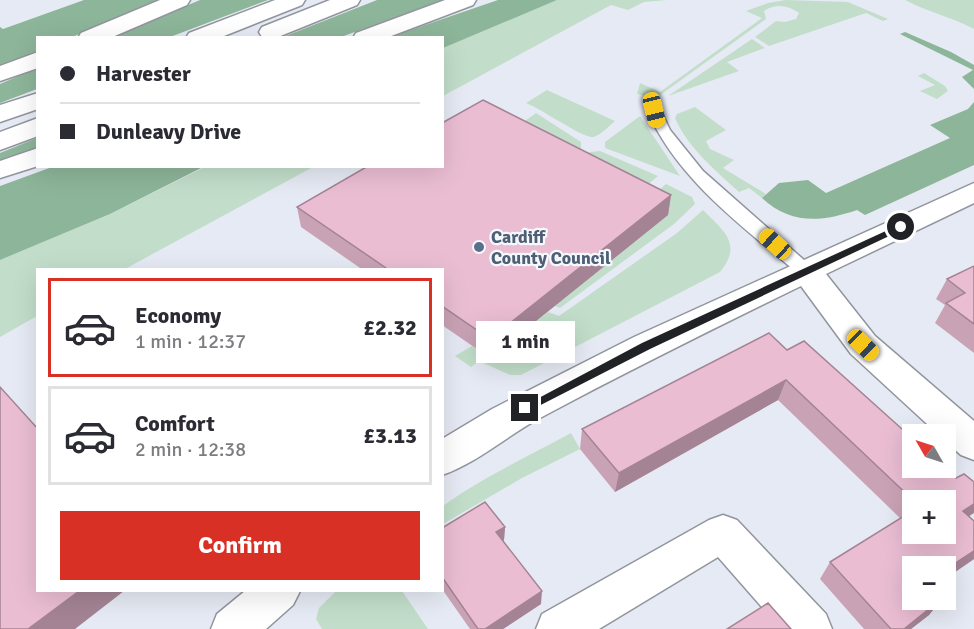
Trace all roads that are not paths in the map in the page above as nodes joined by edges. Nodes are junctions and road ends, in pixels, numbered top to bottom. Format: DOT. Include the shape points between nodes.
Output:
graph roads {
  1 [pos="179,0"];
  2 [pos="294,0"];
  3 [pos="349,0"];
  4 [pos="465,0"];
  5 [pos="94,36"];
  6 [pos="202,36"];
  7 [pos="261,36"];
  8 [pos="369,36"];
  9 [pos="36,60"];
  10 [pos="0,74"];
  11 [pos="36,101"];
  12 [pos="654,110"];
  13 [pos="0,114"];
  14 [pos="36,127"];
  15 [pos="0,142"];
  16 [pos="36,157"];
  17 [pos="0,170"];
  18 [pos="974,192"];
  19 [pos="807,273"];
  20 [pos="974,444"];
  21 [pos="444,458"];
  22 [pos="277,592"];
  23 [pos="245,626"];
  24 [pos="558,629"];
  25 [pos="810,629"];
  1 -- 5 [label="street"];
  2 -- 6 [label="street"];
  3 -- 7 [label="street"];
  4 -- 8 [label="street"];
  9 -- 10 [label="street"];
  11 -- 13 [label="street"];
  12 -- 19 [label="lane" via="658,124 699,177"];
  14 -- 15 [label="street"];
  16 -- 17 [label="street"];
  18 -- 19 [label="street"];
  19 -- 20 [label="street" via="863,345"];
  19 -- 21 [label="street" via="646,346 505,419"];
  22 -- 23 [label="street"];
  24 -- 25 [label="street" via="723,532"];
}
